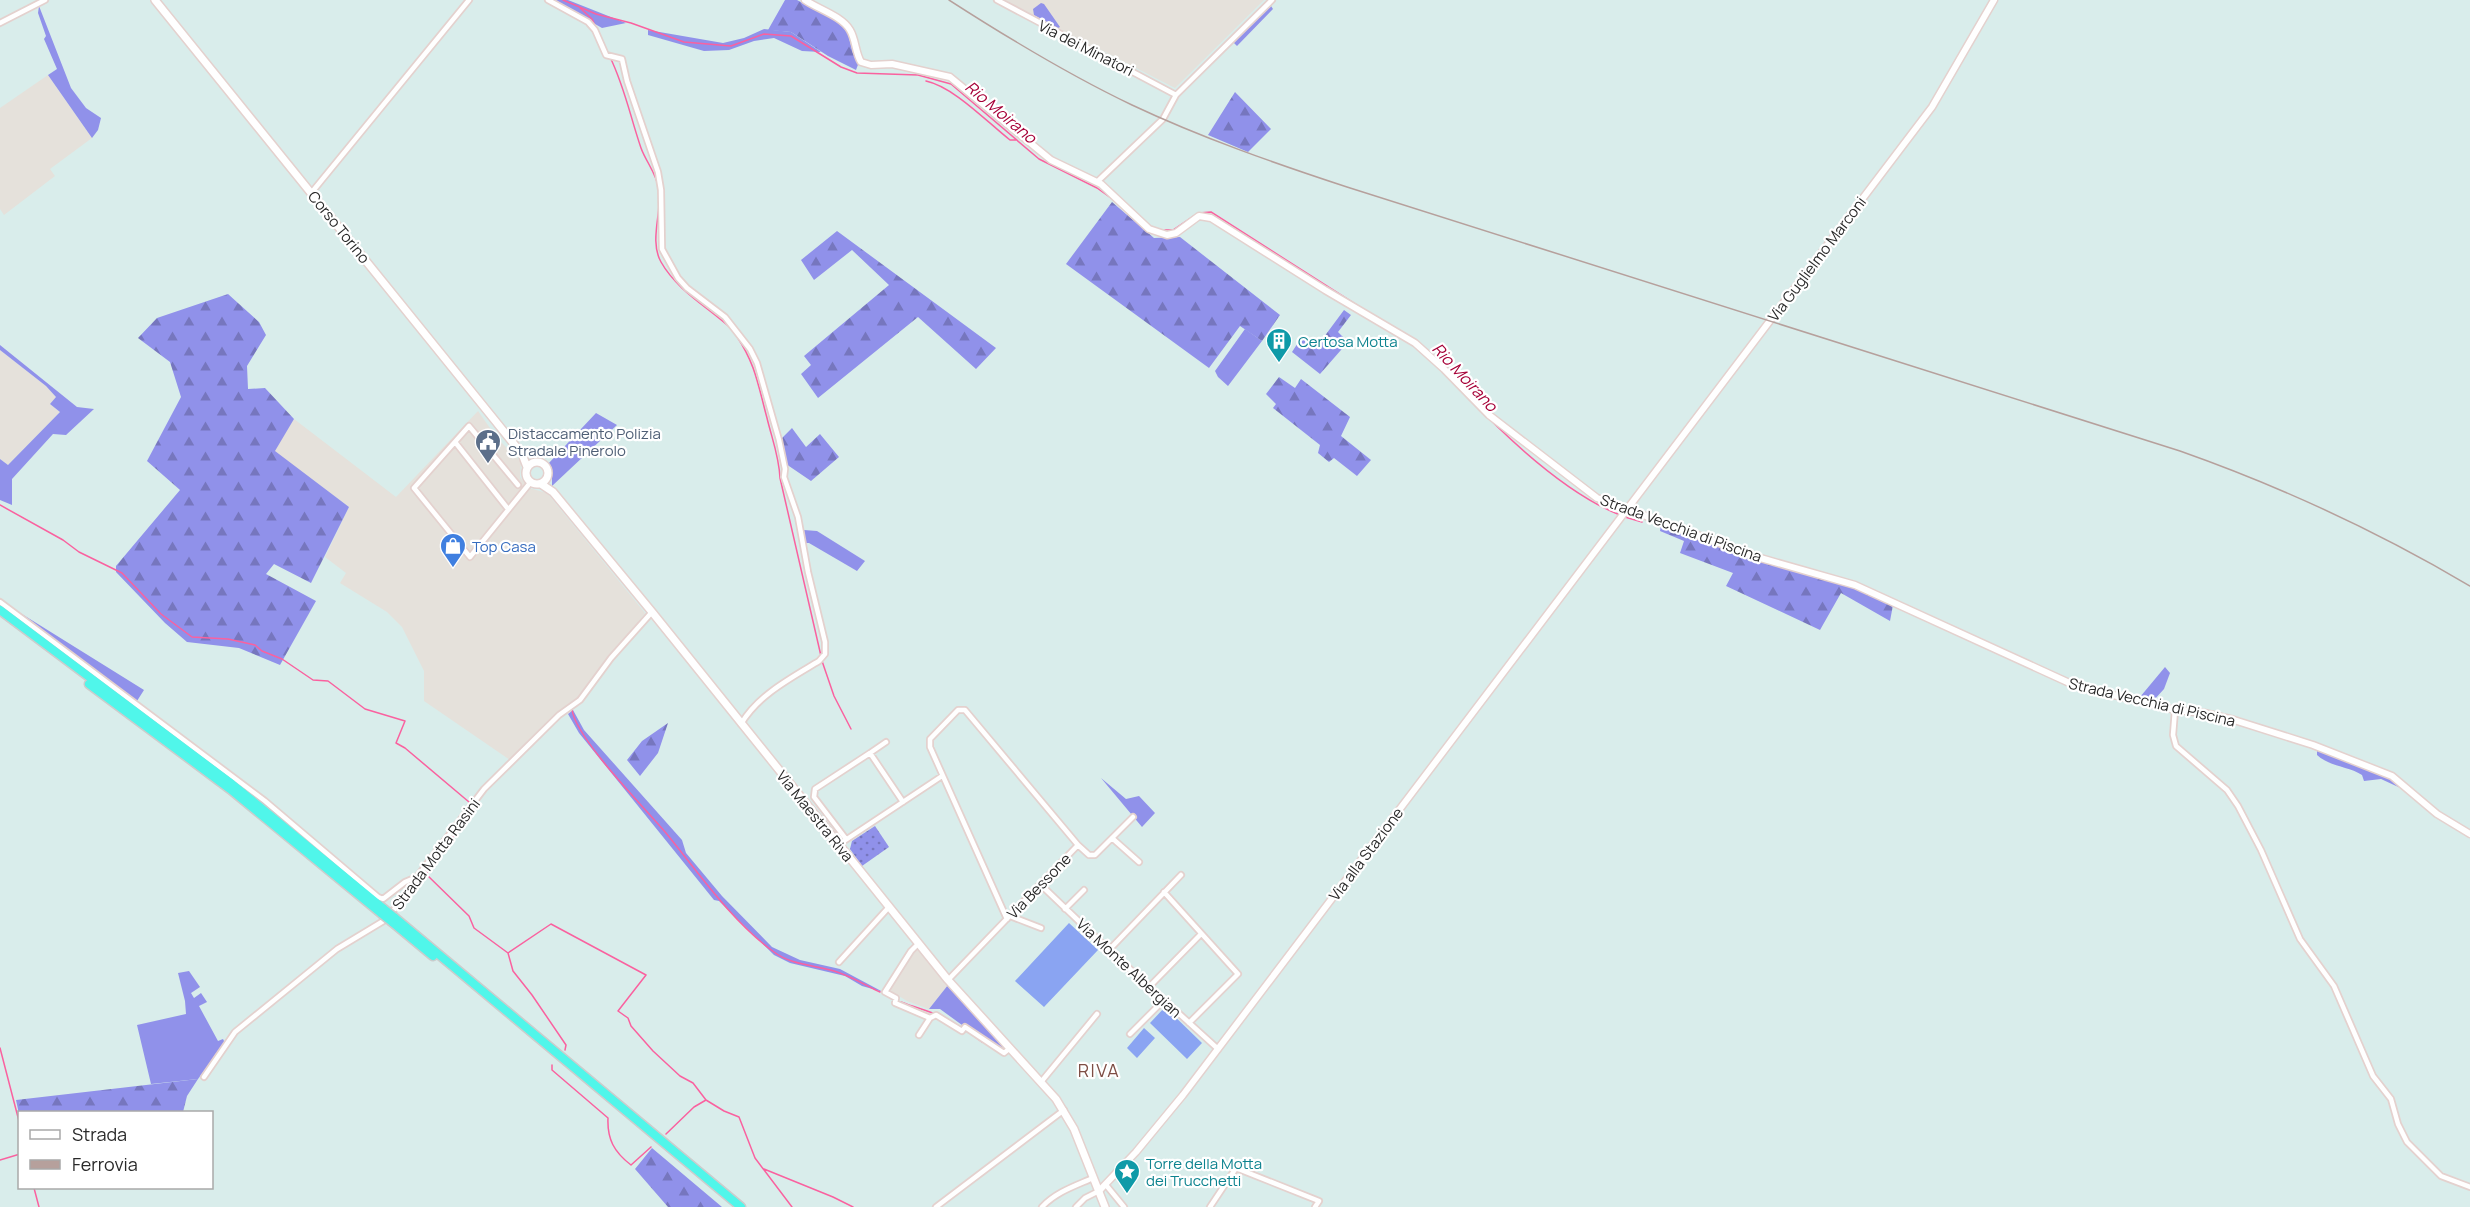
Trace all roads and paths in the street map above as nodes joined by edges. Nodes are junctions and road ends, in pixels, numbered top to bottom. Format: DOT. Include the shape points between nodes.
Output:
graph roads {
  1 [pos="45,0"];
  2 [pos="155,0"];
  3 [pos="469,0"];
  4 [pos="548,0"];
  5 [pos="805,0"];
  6 [pos="997,0"];
  7 [pos="1272,0"];
  8 [pos="1994,0"];
  9 [pos="0,23"];
  10 [pos="1176,95"];
  11 [pos="1098,182"];
  12 [pos="312,192"];
  13 [pos="455,442"];
  14 [pos="522,454"];
  15 [pos="534,462"];
  16 [pos="527,466"];
  17 [pos="544,481"];
  18 [pos="530,483"];
  19 [pos="518,485"];
  20 [pos="508,509"];
  21 [pos="1627,510"];
  22 [pos="0,602"];
  23 [pos="0,610"];
  24 [pos="652,612"];
  25 [pos="0,616"];
  26 [pos="2175,710"];
  27 [pos="741,724"];
  28 [pos="886,742"];
  29 [pos="870,753"];
  30 [pos="942,777"];
  31 [pos="903,802"];
  32 [pos="1133,817"];
  33 [pos="2470,834"];
  34 [pos="1112,838"];
  35 [pos="846,839"];
  36 [pos="838,845"];
  37 [pos="1078,845"];
  38 [pos="1140,862"];
  39 [pos="1181,875"];
  40 [pos="417,877"];
  41 [pos="1041,885"];
  42 [pos="1084,890"];
  43 [pos="1164,892"];
  44 [pos="889,908"];
  45 [pos="1065,909"];
  46 [pos="383,911"];
  47 [pos="1008,918"];
  48 [pos="393,919"];
  49 [pos="1041,928"];
  50 [pos="1201,934"];
  51 [pos="918,944"];
  52 [pos="1109,950"];
  53 [pos="839,962"];
  54 [pos="948,980"];
  55 [pos="1149,987"];
  56 [pos="1163,1001"];
  57 [pos="1097,1014"];
  58 [pos="930,1018"];
  59 [pos="1189,1023"];
  60 [pos="1130,1034"];
  61 [pos="919,1035"];
  62 [pos="1009,1049"];
  63 [pos="1218,1049"];
  64 [pos="204,1077"];
  65 [pos="1041,1082"];
  66 [pos="1064,1110"];
  67 [pos="1093,1178"];
  68 [pos="1106,1185"];
  69 [pos="2470,1187"];
  70 [pos="1099,1191"];
  71 [pos="734,1207"];
  72 [pos="741,1207"];
  73 [pos="936,1207"];
  74 [pos="1042,1207"];
  75 [pos="1076,1207"];
  76 [pos="1105,1207"];
  77 [pos="1124,1207"];
  78 [pos="1210,1207"];
  79 [pos="1315,1207"];
  1 -- 9 [label="street"];
  2 -- 12 [label="main road, Corso Torino"];
  3 -- 12 [label="street"];
  4 -- 27 [label="street" via="588,22 609,56 622,59 662,190 662,249 678,279 725,316 750,349 778,440 784,477 798,517 825,654 771,692"];
  5 -- 11 [label="street, Strada Vecchia di Piscina" via="850,29 861,62 892,64 950,77 1051,160"];
  6 -- 10 [label="street, Via dei Minatori"];
  7 -- 10 [label="street"];
  8 -- 21 [label="street, Via Guglielmo Marconi" via="1932,107"];
  10 -- 11 [label="street" via="1162,119"];
  11 -- 21 [label="street, Strada Vecchia di Piscina" via="1149,229 1167,235 1184,229 1199,216 1211,218 1415,343 1490,415 1570,479 1597,498"];
  12 -- 14 [label="main road, Corso Torino"];
  13 -- 19 [label="street" via="471,426"];
  13 -- 20 [label="street"];
  13 -- 20 [label="street" via="414,488 470,557"];
  14 -- 15 [label="main road"];
  14 -- 16 [label="main road"];
  15 -- 16 [label="main road"];
  15 -- 17 [label="main road" via="547,467"];
  16 -- 18 [label="main road"];
  17 -- 18 [label="main road"];
  17 -- 24 [label="main road, Via Maestra Riva"];
  18 -- 20 [label="street"];
  21 -- 26 [label="street, Strada Vecchia di Piscina" via="1757,557 1855,585 2076,686"];
  21 -- 63 [label="street, Via alla Stazione"];
  22 -- 40 [label="street" via="265,801 378,897 384,899"];
  23 -- 46 [label="highway" via="232,784"];
  24 -- 27 [label="main road, Via Maestra Riva"];
  24 -- 40 [label="street, Strada Motta Rasini" via="580,700 559,715 484,789"];
  25 -- 46 [label="highway" via="230,789"];
  26 -- 33 [label="street, Strada Vecchia di Piscina" via="2234,720 2392,776 2437,814"];
  26 -- 69 [label="street" via="2176,747 2227,790 2238,806 2300,939 2334,986 2373,1076 2391,1099 2407,1142 2441,1176"];
  27 -- 36 [label="main road, Via Maestra Riva"];
  28 -- 29 [label="street"];
  29 -- 31 [label="street"];
  29 -- 35 [label="street" via="815,789 814,797"];
  30 -- 31 [label="street"];
  30 -- 37 [label="street" via="930,739 958,710 965,710"];
  30 -- 47 [label="street"];
  31 -- 35 [label="street"];
  32 -- 34 [label="street, Via Bessone"];
  34 -- 37 [label="street, Via Bessone" via="1092,856"];
  34 -- 38 [label="street"];
  35 -- 36 [label="street"];
  36 -- 44 [label="main road, Via Maestra Riva"];
  37 -- 41 [label="street, Via Bessone"];
  39 -- 43 [label="street"];
  40 -- 64 [label="street, Strada Motta Rasini" via="385,920 337,949 235,1032"];
  41 -- 45 [label="street, Via Monte Albergian"];
  41 -- 47 [label="street, Via Bessone"];
  42 -- 45 [label="street"];
  43 -- 50 [label="street"];
  43 -- 52 [label="street"];
  44 -- 51 [label="main road, Via Maestra Riva"];
  44 -- 53 [label="street"];
  45 -- 52 [label="street, Via Monte Albergian"];
  46 -- 48 [label="highway, bridge"];
  47 -- 49 [label="street"];
  47 -- 54 [label="street, Via Bessone"];
  48 -- 71 [label="highway"];
  48 -- 72 [label="highway"];
  50 -- 55 [label="street"];
  50 -- 59 [label="street" via="1238,974"];
  51 -- 54 [label="main road, Via Maestra Riva"];
  51 -- 58 [label="street, Via Maestra Riva" via="885,992 897,998 895,1004"];
  52 -- 55 [label="street, Via Monte Albergian"];
  54 -- 62 [label="main road, Via Maestra Riva"];
  55 -- 56 [label="street, Via Monte Albergian"];
  56 -- 59 [label="street, Via Monte Albergian"];
  56 -- 60 [label="street"];
  57 -- 65 [label="street"];
  58 -- 61 [label="street"];
  58 -- 62 [label="street, Via Maestra Riva" via="936,1015 962,1031 964,1027 1004,1053"];
  59 -- 63 [label="street, Via Monte Albergian"];
  62 -- 65 [label="main road, Via Maestra Riva"];
  63 -- 68 [label="street, Via alla Stazione"];
  65 -- 66 [label="main road, Via Maestra Riva"];
  66 -- 67 [label="main road, Via Maestra Riva"];
  66 -- 73 [label="street"];
  67 -- 70 [label="main road, Via Maestra Riva"];
  67 -- 74 [label="street"];
  68 -- 70 [label="street, Via alla Stazione"];
  68 -- 77 [label="street"];
  70 -- 75 [label="street"];
  70 -- 76 [label="main road, Via Maestra Riva"];
  78 -- 79 [label="street" via="1236,1168 1319,1201"];
}
